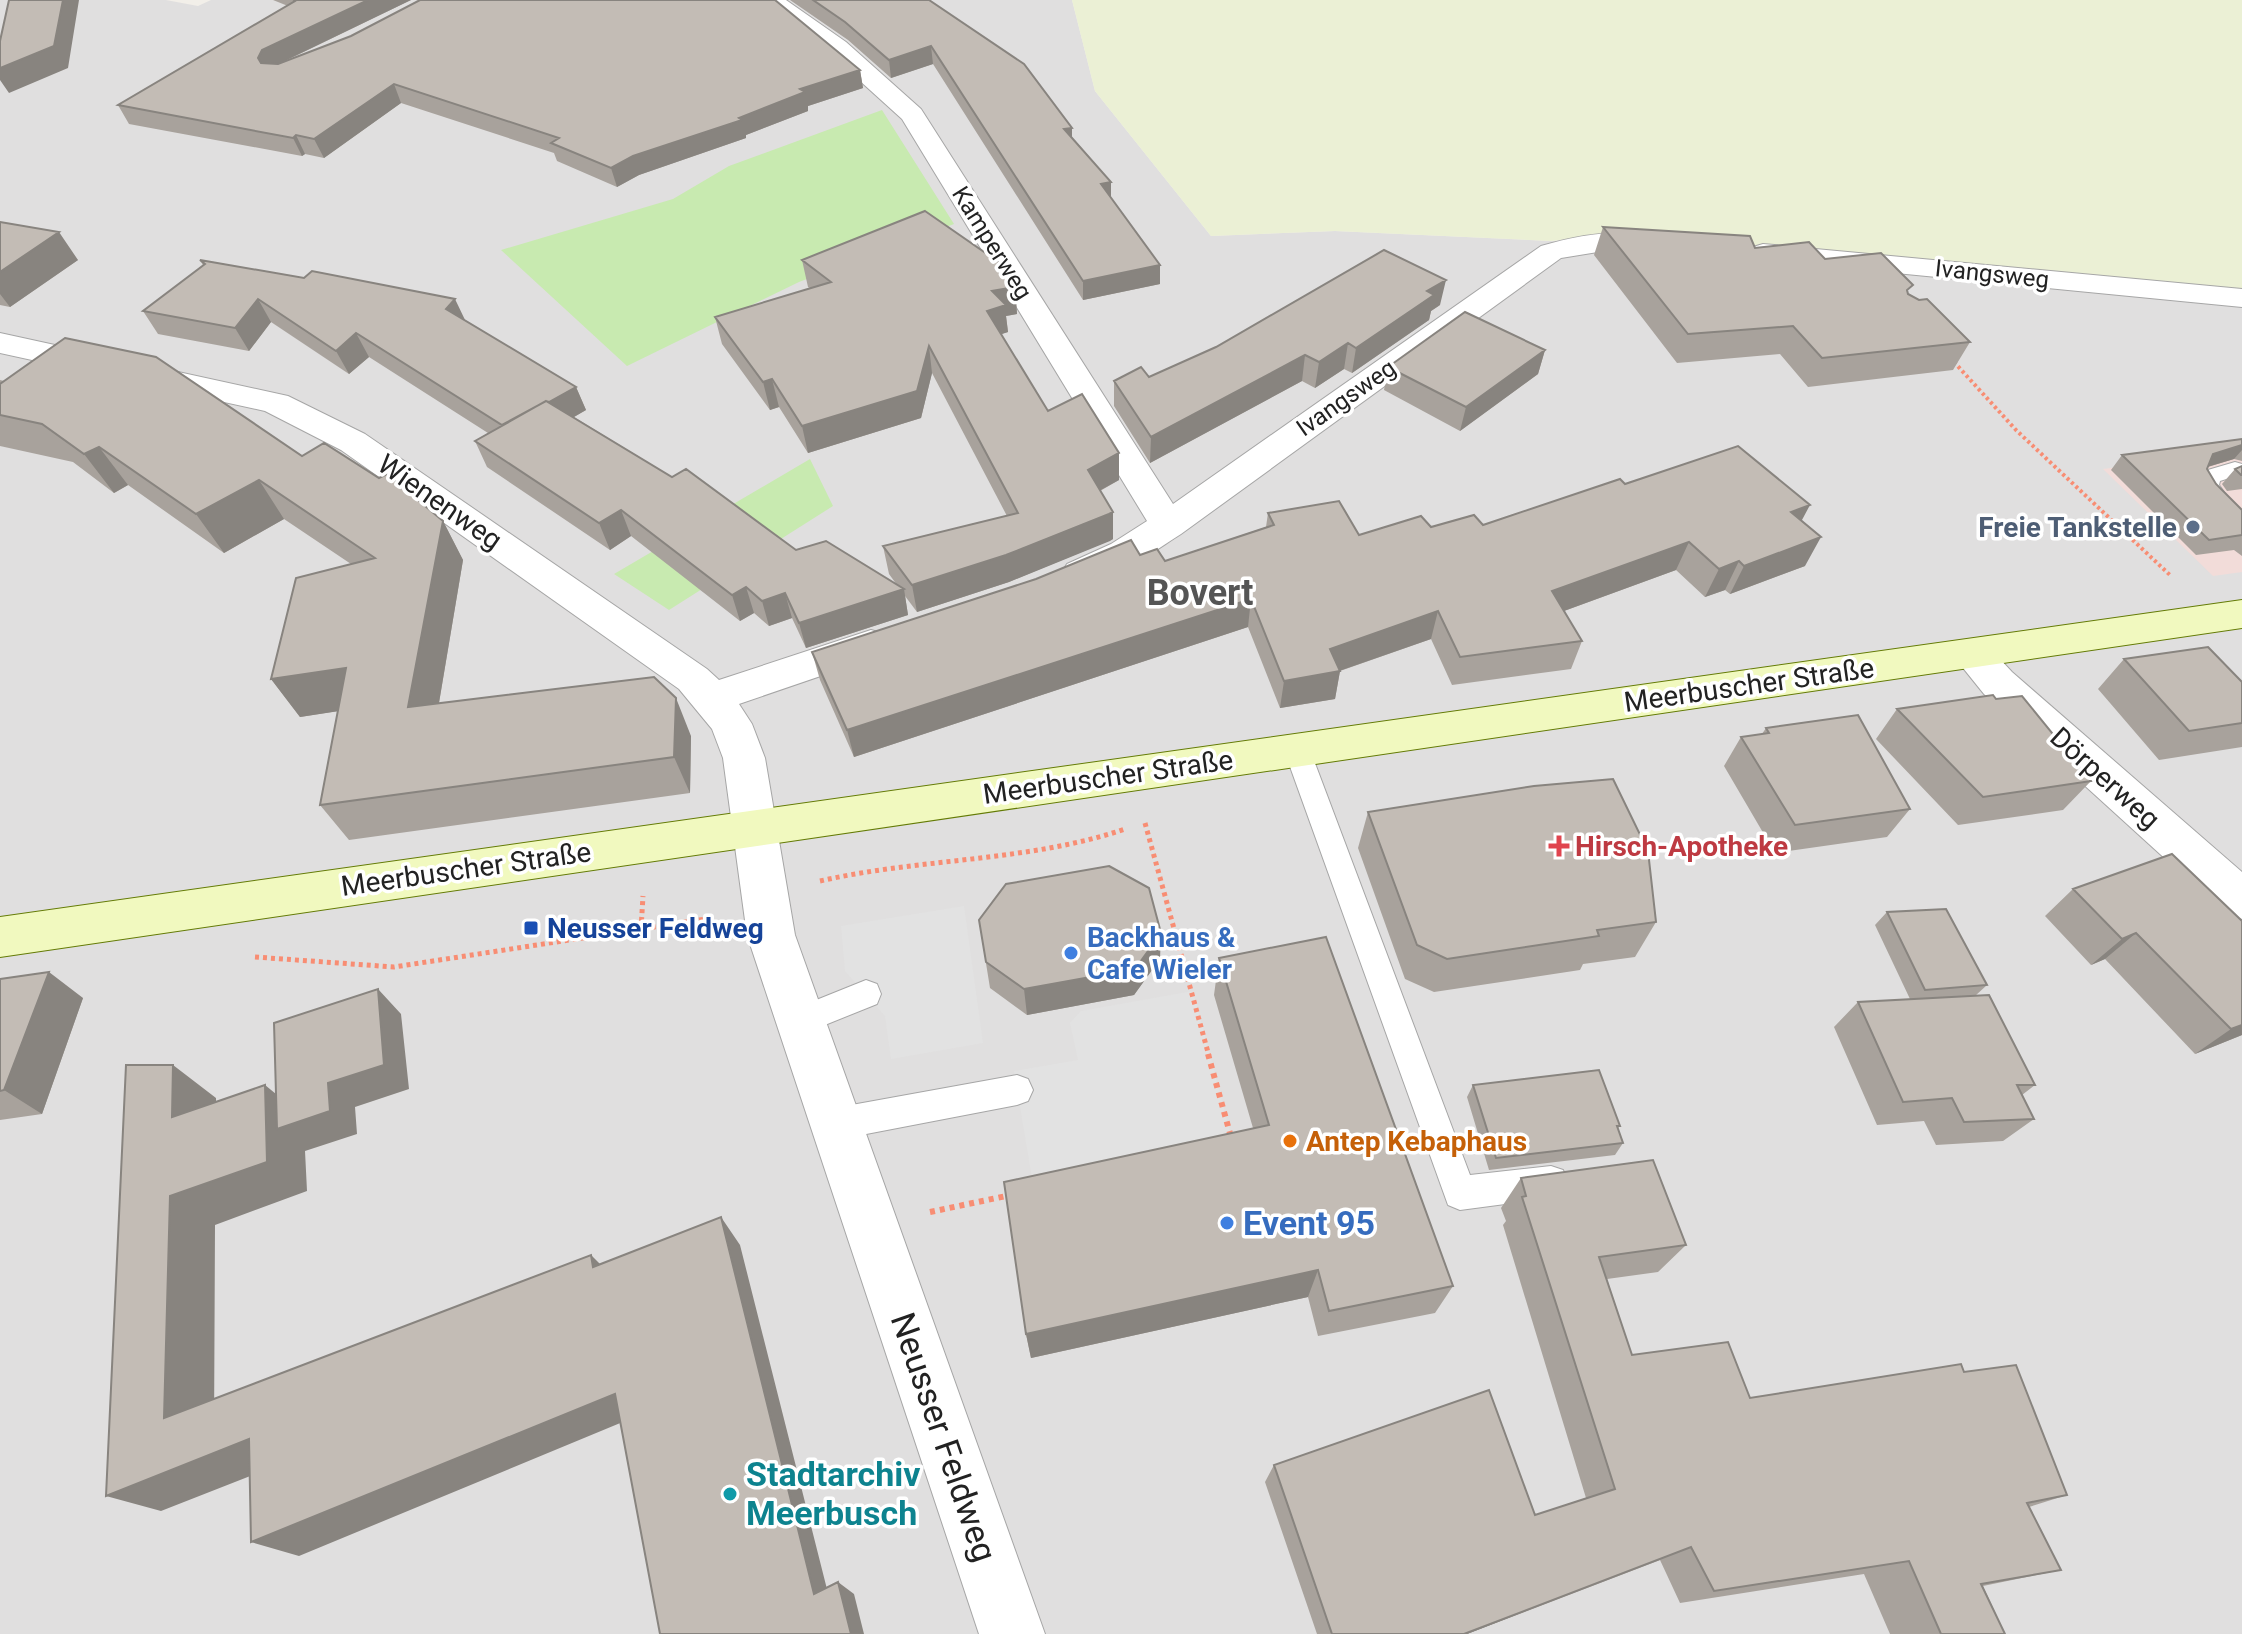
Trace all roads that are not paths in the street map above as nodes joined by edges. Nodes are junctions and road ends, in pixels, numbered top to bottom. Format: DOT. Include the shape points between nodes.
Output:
graph roads {
  1 [pos="771,0"];
  2 [pos="1691,246"];
  3 [pos="1737,250"];
  4 [pos="2242,298"];
  5 [pos="0,343"];
  6 [pos="2235,469"];
  7 [pos="2231,501"];
  8 [pos="2242,522"];
  9 [pos="1168,525"];
  10 [pos="1051,583"];
  11 [pos="2229,616"];
  12 [pos="909,632"];
  13 [pos="1971,653"];
  14 [pos="712,698"];
  15 [pos="1297,750"];
  16 [pos="753,828"];
  17 [pos="2242,900"];
  18 [pos="0,937"];
  19 [pos="866,994"];
  20 [pos="800,1021"];
  21 [pos="1017,1090"];
  22 [pos="835,1124"];
  23 [pos="1577,1178"];
  24 [pos="1012,1634"];
  1 -- 9 [label="street, Kamperweg" via="837,47 912,114"];
  2 -- 9 [label="street, Ivangsweg" via="1614,240 1551,252"];
  3 -- 4 [label="street, Ivangsweg"];
  5 -- 14 [label="street, Wienenweg" via="236,392 311,419 353,442 693,679"];
  6 -- 7 [label="lane" via="2209,477 2208,485"];
  7 -- 8 [label="lane"];
  9 -- 10 [label="street, Ivangsweg" via="1124,553"];
  11 -- 13 [label="main road, Meerbuscher Straße"];
  12 -- 14 [label="street"];
  13 -- 15 [label="main road, Meerbuscher Straße"];
  13 -- 17 [label="street, Dörperweg"];
  14 -- 16 [label="street, Wienenweg" via="731,724 744,758"];
  15 -- 16 [label="main road, Meerbuscher Straße"];
  15 -- 23 [label="lane" via="1460,1193"];
  16 -- 18 [label="main road, Meerbuscher Straße"];
  16 -- 20 [label="street, Neusser Feldweg" via="771,935"];
  19 -- 20 [label="lane"];
  20 -- 22 [label="street, Neusser Feldweg"];
  21 -- 22 [label="lane"];
  22 -- 24 [label="street, Neusser Feldweg"];
}
